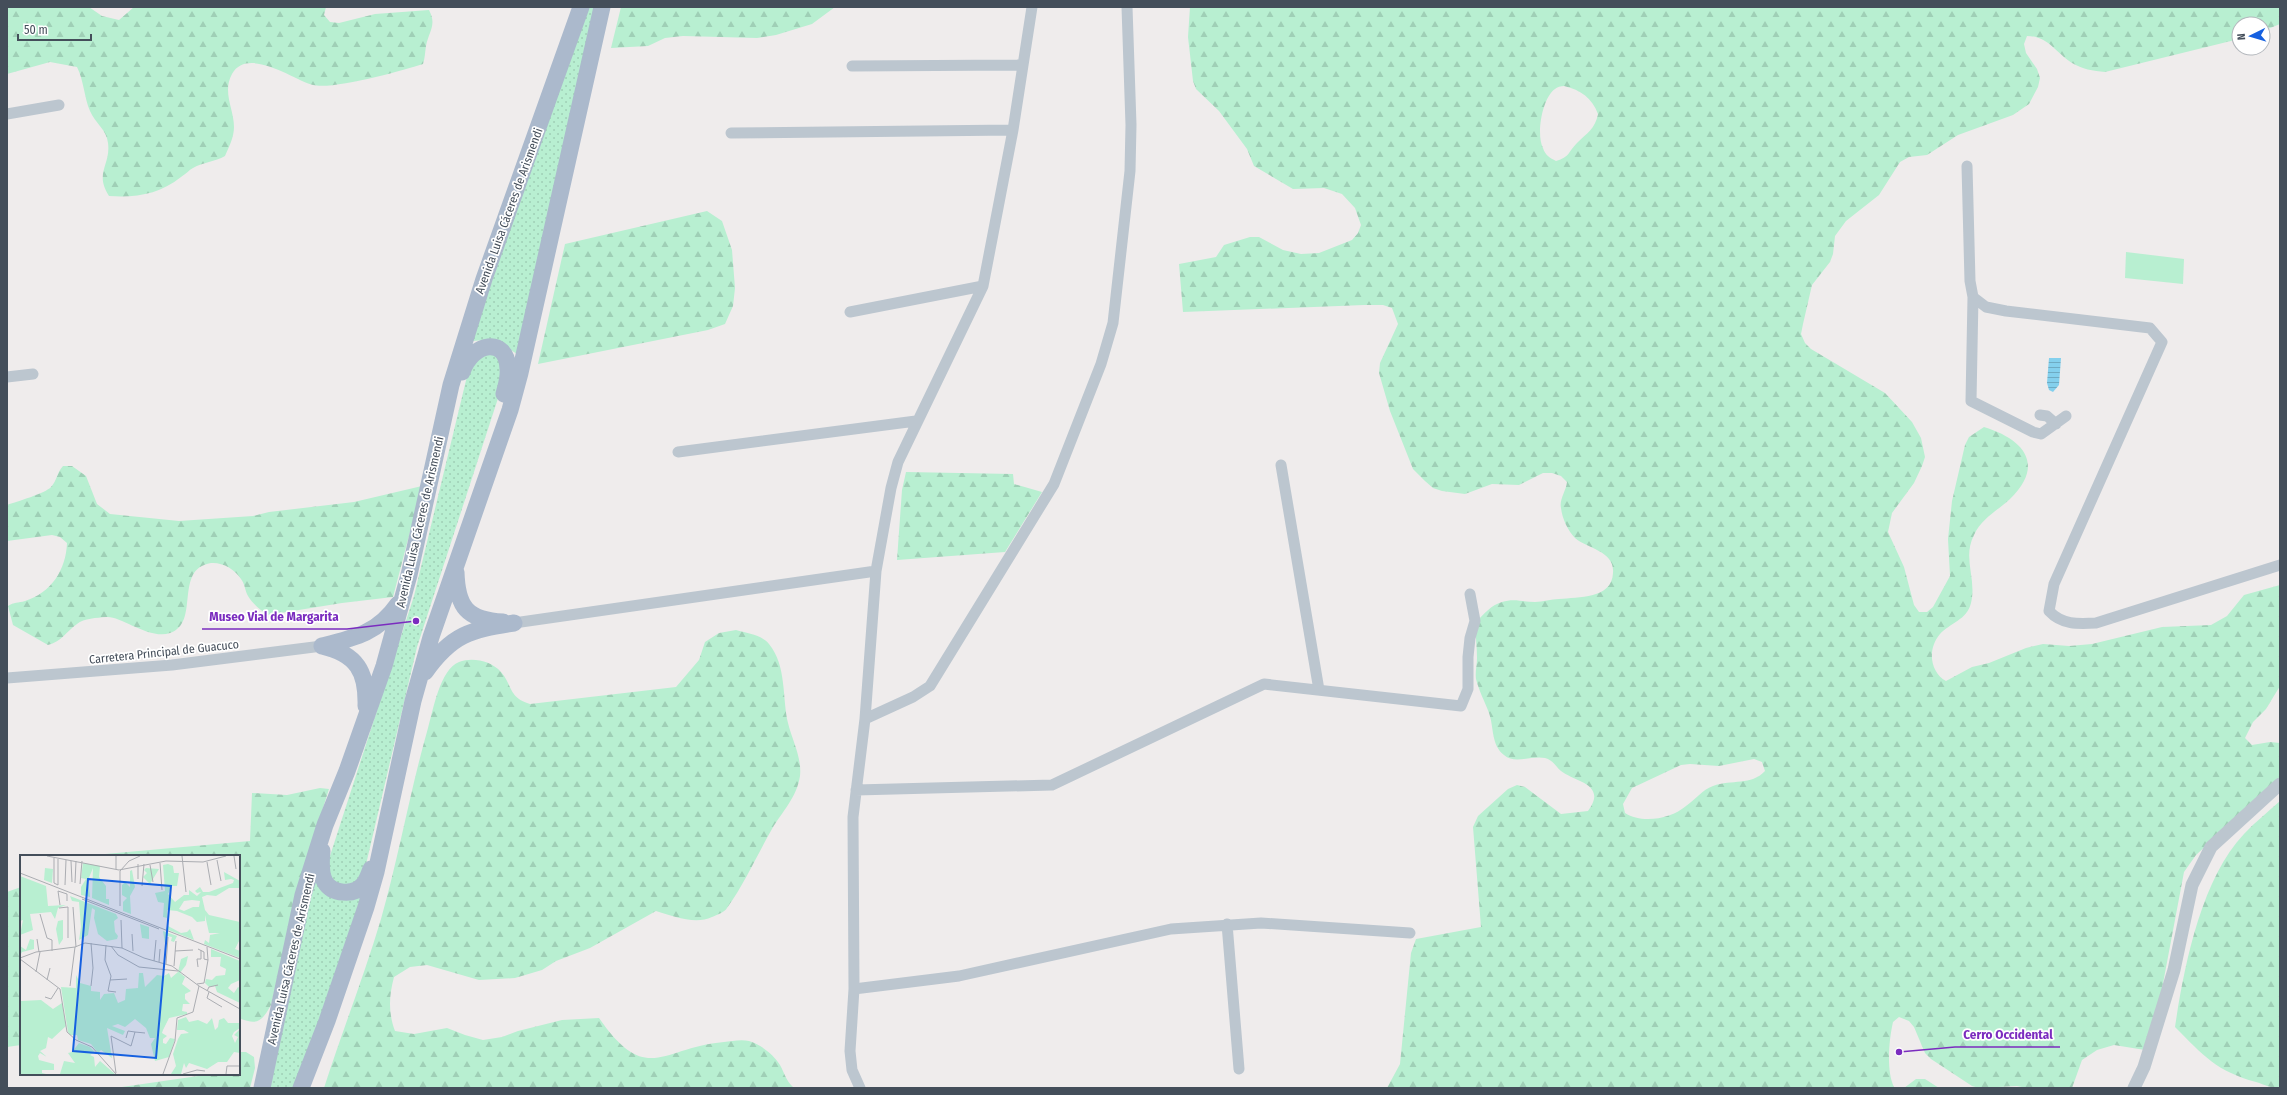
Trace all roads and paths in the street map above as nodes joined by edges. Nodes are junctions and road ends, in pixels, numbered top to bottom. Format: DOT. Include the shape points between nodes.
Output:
graph roads {
  1 [pos="581,7"];
  2 [pos="602,7"];
  3 [pos="1032,7"];
  4 [pos="1127,7"];
  5 [pos="1023,65"];
  6 [pos="852,66"];
  7 [pos="59,105"];
  8 [pos="7,114"];
  9 [pos="1013,130"];
  10 [pos="731,133"];
  11 [pos="1967,166"];
  12 [pos="983,286"];
  13 [pos="1973,297"];
  14 [pos="850,312"];
  15 [pos="33,374"];
  16 [pos="7,377"];
  17 [pos="2040,415"];
  18 [pos="2066,416"];
  19 [pos="916,421"];
  20 [pos="2056,424"];
  21 [pos="678,452"];
  22 [pos="1281,465"];
  23 [pos="432,470"];
  24 [pos="468,530"];
  25 [pos="456,564"];
  26 [pos="2280,565"];
  27 [pos="876,571"];
  28 [pos="1470,594"];
  29 [pos="403,597"];
  30 [pos="514,623"];
  31 [pos="322,646"];
  32 [pos="7,678"];
  33 [pos="418,682"];
  34 [pos="1319,690"];
  35 [pos="865,719"];
  36 [pos="366,721"];
  37 [pos="2280,784"];
  38 [pos="856,790"];
  39 [pos="325,825"];
  40 [pos="383,837"];
  41 [pos="1227,924"];
  42 [pos="1410,934"];
  43 [pos="854,989"];
  44 [pos="1239,1069"];
  45 [pos="262,1088"];
  46 [pos="301,1088"];
  47 [pos="860,1088"];
  48 [pos="2134,1088"];
  1 -- 23 [label="main road, Avenida Luisa Cáceres de Arismendi" via="466,337 451,385"];
  2 -- 24 [label="main road" via="520,373"];
  3 -- 5 [label="street"];
  4 -- 35 [label="street" via="1130,170 1113,323 1101,364 1054,484 930,686 913,697"];
  5 -- 6 [label="street"];
  5 -- 9 [label="street"];
  7 -- 8 [label="street"];
  9 -- 10 [label="street"];
  9 -- 12 [label="street"];
  11 -- 13 [label="street" via="1970,281"];
  12 -- 14 [label="street"];
  12 -- 19 [label="street"];
  13 -- 20 [label="street" via="1971,400 2033,432 2041,434"];
  13 -- 26 [label="street" via="1986,306 2006,311 2150,328 2162,342 2054,584 2049,610 2056,618 2073,624 2096,623"];
  15 -- 16 [label="street"];
  17 -- 20 [label="street" via="2047,416"];
  18 -- 20 [label="street"];
  19 -- 21 [label="street"];
  19 -- 27 [label="street" via="898,462 891,488"];
  22 -- 34 [label="street"];
  23 -- 24 [label="main road" via="468,358 480,348 495,348 506,360 508,379"];
  23 -- 29 [label="main road, Avenida Luisa Cáceres de Arismendi"];
  24 -- 25 [label="main road"];
  25 -- 30 [label="main road" via="458,593 463,606 471,613 494,622"];
  25 -- 33 [label="main road"];
  27 -- 30 [label="street"];
  27 -- 35 [label="street"];
  28 -- 34 [label="street" via="1476,621 1468,657 1468,689 1461,706"];
  29 -- 31 [label="main road" via="391,615 370,631"];
  29 -- 36 [label="main road, Avenida Luisa Cáceres de Arismendi"];
  30 -- 33 [label="main road" via="477,630 454,640 442,649"];
  31 -- 32 [label="street, Carretera Principal de Guacuco" via="172,666"];
  31 -- 36 [label="main road" via="338,650 357,665 366,685"];
  33 -- 40 [label="main road"];
  34 -- 38 [label="street" via="1264,684 1052,785"];
  35 -- 38 [label="street"];
  36 -- 39 [label="main road, Avenida Luisa Cáceres de Arismendi"];
  37 -- 48 [label="street" via="2211,847 2192,885 2174,970 2144,1067"];
  38 -- 43 [label="street"];
  39 -- 40 [label="main road" via="322,872 325,882 340,892 356,891 363,886"];
  39 -- 45 [label="main road, Avenida Luisa Cáceres de Arismendi" via="303,895"];
  40 -- 46 [label="main road" via="376,872 353,950"];
  41 -- 42 [label="street" via="1261,923"];
  41 -- 43 [label="street" via="1172,929 959,976"];
  41 -- 44 [label="street"];
  43 -- 47 [label="street" via="850,1051 852,1070"];
}
